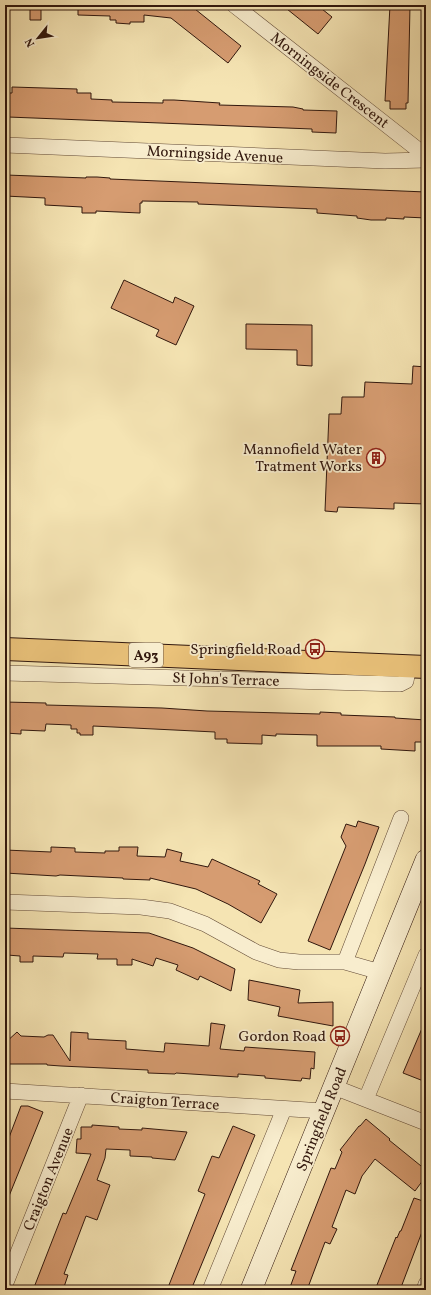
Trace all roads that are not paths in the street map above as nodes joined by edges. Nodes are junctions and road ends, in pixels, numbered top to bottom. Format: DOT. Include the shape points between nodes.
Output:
graph roads {
  1 [pos="234,5"];
  2 [pos="5,145"];
  3 [pos="426,156"];
  4 [pos="426,160"];
  5 [pos="5,649"];
  6 [pos="417,666"];
  7 [pos="5,673"];
  8 [pos="400,818"];
  9 [pos="426,860"];
  10 [pos="5,902"];
  11 [pos="426,955"];
  12 [pos="345,962"];
  13 [pos="380,972"];
  14 [pos="334,1087"];
  15 [pos="5,1091"];
  16 [pos="81,1095"];
  17 [pos="366,1099"];
  18 [pos="284,1109"];
  19 [pos="324,1111"];
  20 [pos="426,1123"];
  21 [pos="426,1284"];
  22 [pos="5,1285"];
  23 [pos="210,1290"];
  24 [pos="251,1290"];
  25 [pos="424,1290"];
  1 -- 3 [label="street, Morningside Crescent"];
  2 -- 4 [label="street, Morningside Avenue" via="385,161"];
  5 -- 6 [label="main road, St John's Terrace / A93"];
  6 -- 7 [label="street, St John's Terrace" via="406,681 400,684"];
  8 -- 12 [label="street"];
  9 -- 13 [label="street, Springfield Road"];
  10 -- 12 [label="street" via="141,907 170,911 205,924 256,952 279,960"];
  11 -- 17 [label="street"];
  12 -- 13 [label="street"];
  13 -- 14 [label="street, Springfield Road"];
  14 -- 17 [label="street"];
  14 -- 19 [label="street, Springfield Road"];
  15 -- 16 [label="street, Craigton Terrace"];
  16 -- 18 [label="street, Craigton Terrace"];
  16 -- 22 [label="street, Craigton Avenue"];
  17 -- 20 [label="street"];
  18 -- 19 [label="street, Craigton Terrace"];
  18 -- 23 [label="street"];
  19 -- 24 [label="street, Springfield Road"];
  21 -- 25 [label="street"];
}
